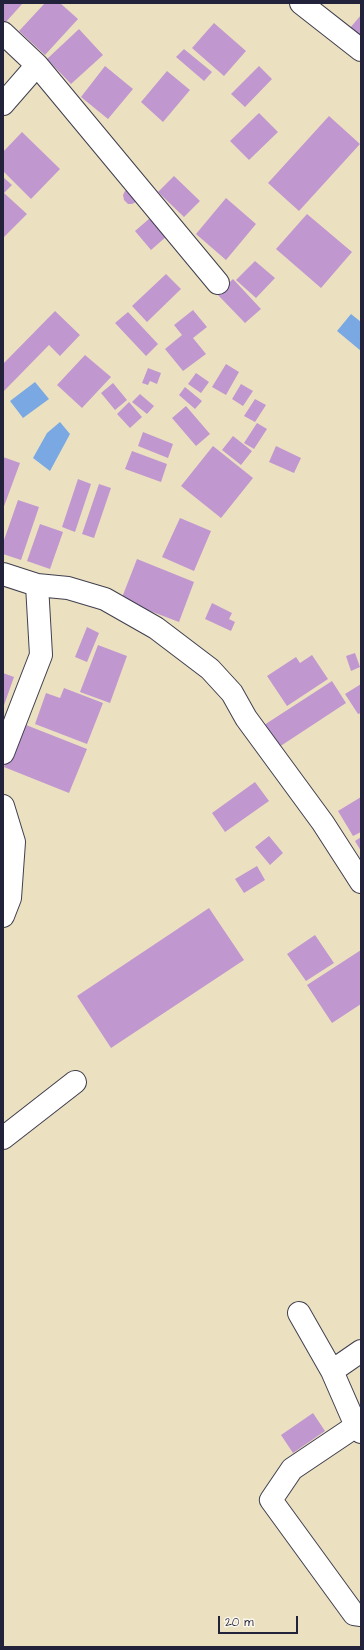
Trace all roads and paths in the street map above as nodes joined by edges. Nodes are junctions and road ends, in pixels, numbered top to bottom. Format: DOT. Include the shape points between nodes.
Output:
graph roads {
  1 [pos="301,3"];
  2 [pos="3,33"];
  3 [pos="361,50"];
  4 [pos="37,65"];
  5 [pos="3,104"];
  6 [pos="218,283"];
  7 [pos="3,574"];
  8 [pos="37,585"];
  9 [pos="3,753"];
  10 [pos="3,806"];
  11 [pos="361,882"];
  12 [pos="3,916"];
  13 [pos="75,1082"];
  14 [pos="3,1138"];
  15 [pos="299,1313"];
  16 [pos="361,1351"];
  17 [pos="332,1371"];
  18 [pos="358,1429"];
  19 [pos="361,1615"];
  1 -- 3 [label="street"];
  2 -- 4 [label="street"];
  4 -- 5 [label="street"];
  4 -- 6 [label="street"];
  7 -- 8 [label="street"];
  8 -- 9 [label="street" via="41,655"];
  8 -- 11 [label="street" via="68,588 105,599 156,628 210,669 232,693 246,718 323,823"];
  10 -- 12 [label="street" via="14,842 10,898"];
  13 -- 14 [label="street"];
  15 -- 17 [label="street"];
  16 -- 17 [label="street"];
  17 -- 18 [label="street"];
  18 -- 19 [label="street" via="292,1469 271,1500 354,1614"];
}
